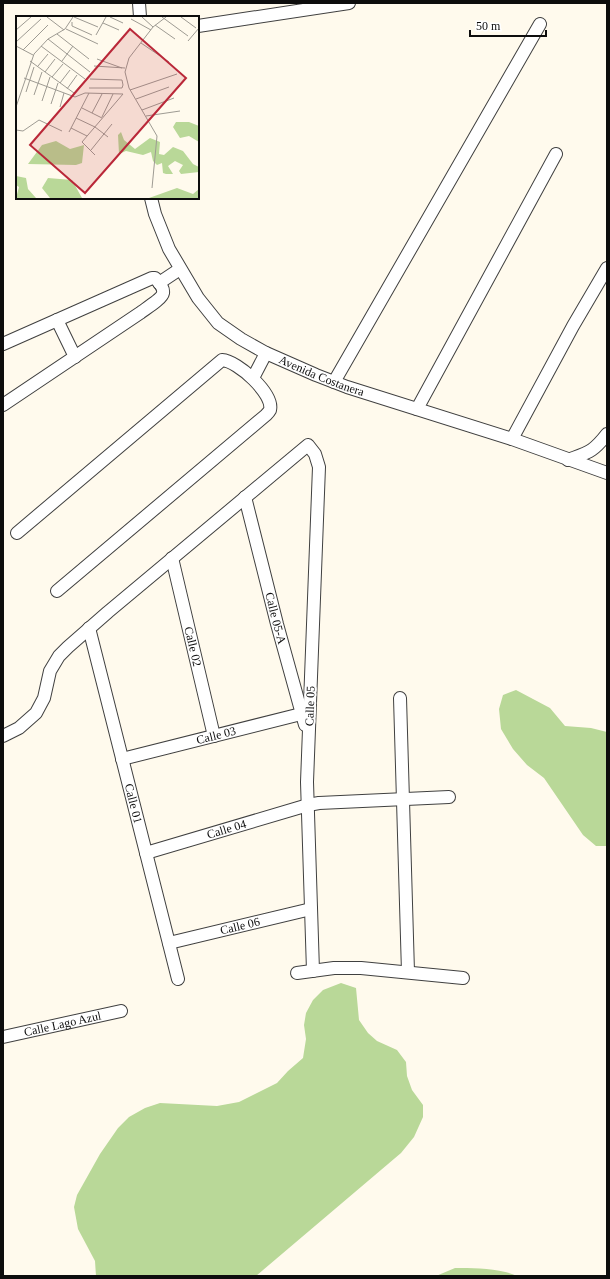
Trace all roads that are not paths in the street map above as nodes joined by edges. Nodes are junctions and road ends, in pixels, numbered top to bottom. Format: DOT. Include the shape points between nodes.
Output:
graph roads {
  1 [pos="138,3"];
  2 [pos="349,3"];
  3 [pos="140,16"];
  4 [pos="540,24"];
  5 [pos="199,26"];
  6 [pos="556,154"];
  7 [pos="151,199"];
  8 [pos="607,268"];
  9 [pos="180,269"];
  10 [pos="159,283"];
  11 [pos="57,320"];
  12 [pos="3,344"];
  13 [pos="266,353"];
  14 [pos="75,357"];
  15 [pos="253,378"];
  16 [pos="334,382"];
  17 [pos="3,405"];
  18 [pos="417,409"];
  19 [pos="607,434"];
  20 [pos="512,439"];
  21 [pos="568,460"];
  22 [pos="607,473"];
  23 [pos="245,498"];
  24 [pos="17,533"];
  25 [pos="172,558"];
  26 [pos="57,591"];
  27 [pos="89,628"];
  28 [pos="400,698"];
  29 [pos="306,712"];
  30 [pos="3,736"];
  31 [pos="214,736"];
  32 [pos="122,759"];
  33 [pos="449,797"];
  34 [pos="403,799"];
  35 [pos="308,805"];
  36 [pos="146,853"];
  37 [pos="311,909"];
  38 [pos="168,943"];
  39 [pos="313,971"];
  40 [pos="408,972"];
  41 [pos="297,973"];
  42 [pos="463,978"];
  43 [pos="178,979"];
  44 [pos="121,1011"];
  45 [pos="3,1037"];
  1 -- 3 [label="street"];
  2 -- 5 [label="street"];
  4 -- 16 [label="street"];
  6 -- 18 [label="street"];
  7 -- 9 [label="street, Avenida Costanera" via="161,230"];
  8 -- 20 [label="street"];
  9 -- 10 [label="street"];
  9 -- 13 [label="street, Avenida Costanera" via="218,323"];
  10 -- 11 [label="street" via="152,278"];
  10 -- 14 [label="street" via="163,293 155,301"];
  11 -- 12 [label="street"];
  11 -- 14 [label="street"];
  13 -- 15 [label="street"];
  13 -- 16 [label="street, Avenida Costanera"];
  14 -- 17 [label="street"];
  15 -- 24 [label="street" via="237,365 222,360"];
  15 -- 26 [label="street" via="269,404 270,410 266,416"];
  16 -- 18 [label="street, Avenida Costanera"];
  18 -- 20 [label="street, Avenida Costanera"];
  19 -- 21 [label="street" via="590,452"];
  20 -- 21 [label="street, Avenida Costanera"];
  21 -- 22 [label="street, Avenida Costanera"];
  23 -- 25 [label="street"];
  23 -- 29 [label="street, Calle 05-A" via="277,624"];
  23 -- 29 [label="street, Calle 05" via="308,445 315,454 319,466"];
  25 -- 27 [label="street"];
  25 -- 31 [label="street, Calle 02"];
  27 -- 30 [label="street" via="54,663 44,698 36,713 19,728"];
  27 -- 32 [label="street, Calle 01"];
  28 -- 34 [label="street"];
  29 -- 31 [label="street, Calle 03"];
  29 -- 35 [label="street, Calle 05"];
  31 -- 32 [label="street, Calle 03"];
  32 -- 36 [label="street, Calle 01"];
  33 -- 34 [label="street, Calle 04"];
  34 -- 35 [label="street, Calle 04"];
  34 -- 40 [label="street"];
  35 -- 36 [label="street, Calle 04"];
  35 -- 37 [label="street, Calle 05"];
  36 -- 38 [label="street, Calle 01"];
  37 -- 38 [label="street, Calle 06"];
  37 -- 39 [label="street, Calle 05"];
  38 -- 43 [label="street, Calle 01"];
  39 -- 40 [label="street" via="361,968"];
  39 -- 41 [label="street"];
  40 -- 42 [label="street"];
  44 -- 45 [label="street, Calle Lago Azul"];
}
